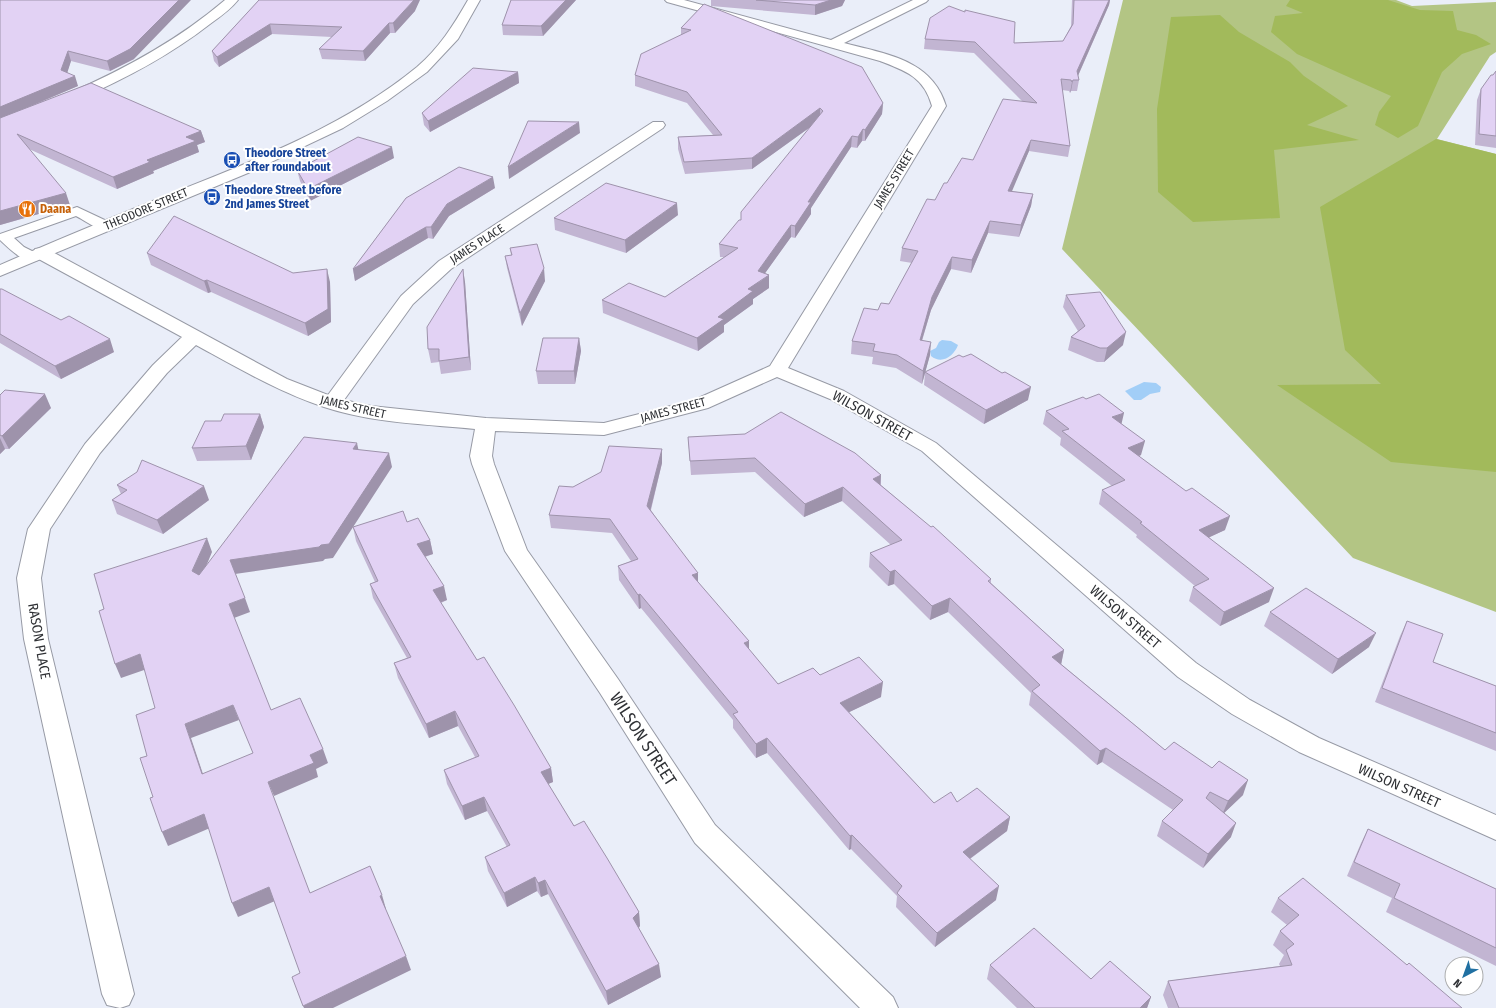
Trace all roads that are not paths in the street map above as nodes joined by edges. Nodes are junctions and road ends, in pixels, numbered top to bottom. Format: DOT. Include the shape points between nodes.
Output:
graph roads {
  1 [pos="232,0"];
  2 [pos="474,0"];
  3 [pos="671,0"];
  4 [pos="922,0"];
  5 [pos="832,44"];
  6 [pos="57,103"];
  7 [pos="658,125"];
  8 [pos="106,226"];
  9 [pos="37,255"];
  10 [pos="0,271"];
  11 [pos="194,336"];
  12 [pos="777,370"];
  13 [pos="332,404"];
  14 [pos="486,424"];
  15 [pos="1496,828"];
  16 [pos="118,994"];
  17 [pos="882,1008"];
  1 -- 6 [label="street" via="186,37 137,67"];
  2 -- 8 [label="street, THEODORE STREET" via="453,38 432,61 370,107 323,133"];
  3 -- 5 [label="street, JAMES STREET"];
  4 -- 5 [label="street"];
  5 -- 12 [label="street, JAMES STREET" via="886,58 909,68 926,78 936,92 939,106"];
  7 -- 13 [label="street, JAMES PLACE" via="445,265 407,300"];
  8 -- 9 [label="street, THEODORE STREET"];
  8 -- 9 [label="lane" via="77,212 5,237 19,250"];
  9 -- 10 [label="street, THEODORE STREET"];
  9 -- 11 [label="street, JAMES STREET"];
  11 -- 13 [label="street, JAMES STREET" via="280,383"];
  11 -- 16 [label="street, RASON PLACE" via="160,369 92,449 39,529 29,578 36,639"];
  12 -- 14 [label="street, JAMES STREET" via="701,404 604,429"];
  12 -- 15 [label="street, WILSON STREET" via="837,395 929,447 1187,670 1241,707 1309,745"];
  13 -- 14 [label="street, JAMES STREET" via="394,416"];
  14 -- 17 [label="street, WILSON STREET" via="481,456 516,551 609,686 705,834"];
}
